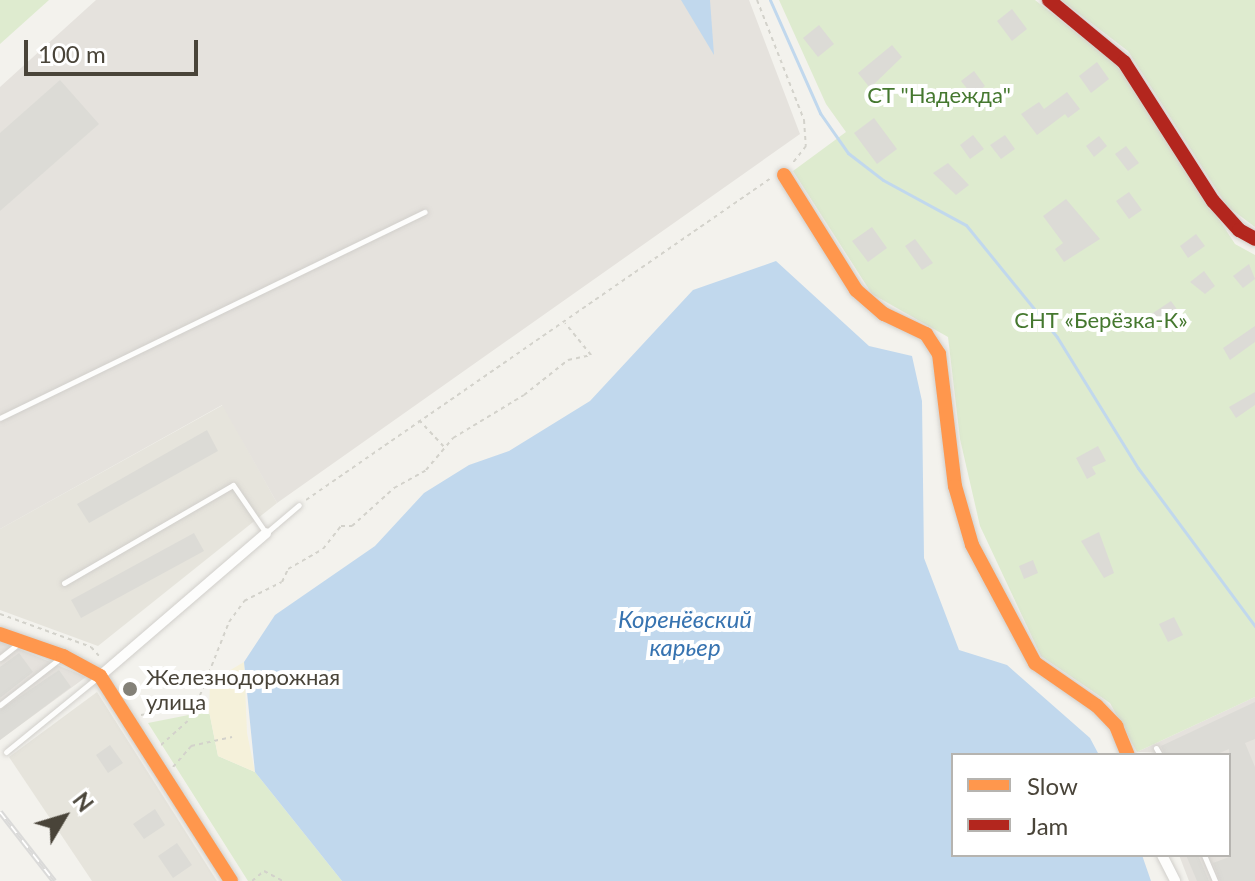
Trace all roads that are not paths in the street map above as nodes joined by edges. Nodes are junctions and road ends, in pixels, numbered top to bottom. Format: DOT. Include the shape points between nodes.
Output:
graph roads {
  1 [pos="1049,0"];
  2 [pos="784,175"];
  3 [pos="425,212"];
  4 [pos="1255,239"];
  5 [pos="0,418"];
  6 [pos="299,505"];
  7 [pos="266,533"];
  8 [pos="64,583"];
  9 [pos="0,634"];
  10 [pos="21,641"];
  11 [pos="63,656"];
  12 [pos="0,658"];
  13 [pos="105,672"];
  14 [pos="0,705"];
  15 [pos="1156,748"];
  16 [pos="6,752"];
  17 [pos="1127,753"];
  18 [pos="1159,753"];
  19 [pos="1163,857"];
  20 [pos="1205,857"];
  21 [pos="231,881"];
  22 [pos="1175,881"];
  23 [pos="1215,881"];
  1 -- 4 [label="street" via="1124,62 1213,201 1239,230"];
  2 -- 17 [label="street" via="856,290 884,314 926,334 939,354 955,486 975,551 1035,663 1097,706 1116,726"];
  3 -- 5 [label="lane"];
  6 -- 7 [label="lane"];
  7 -- 8 [label="lane" via="233,485"];
  7 -- 13 [label="street"];
  9 -- 10 [label="street"];
  10 -- 11 [label="street"];
  10 -- 12 [label="lane"];
  11 -- 13 [label="street"];
  11 -- 14 [label="lane"];
  13 -- 16 [label="lane"];
  13 -- 21 [label="street"];
  15 -- 18 [label="lane"];
  19 -- 22 [label="street"];
  20 -- 23 [label="lane"];
}
